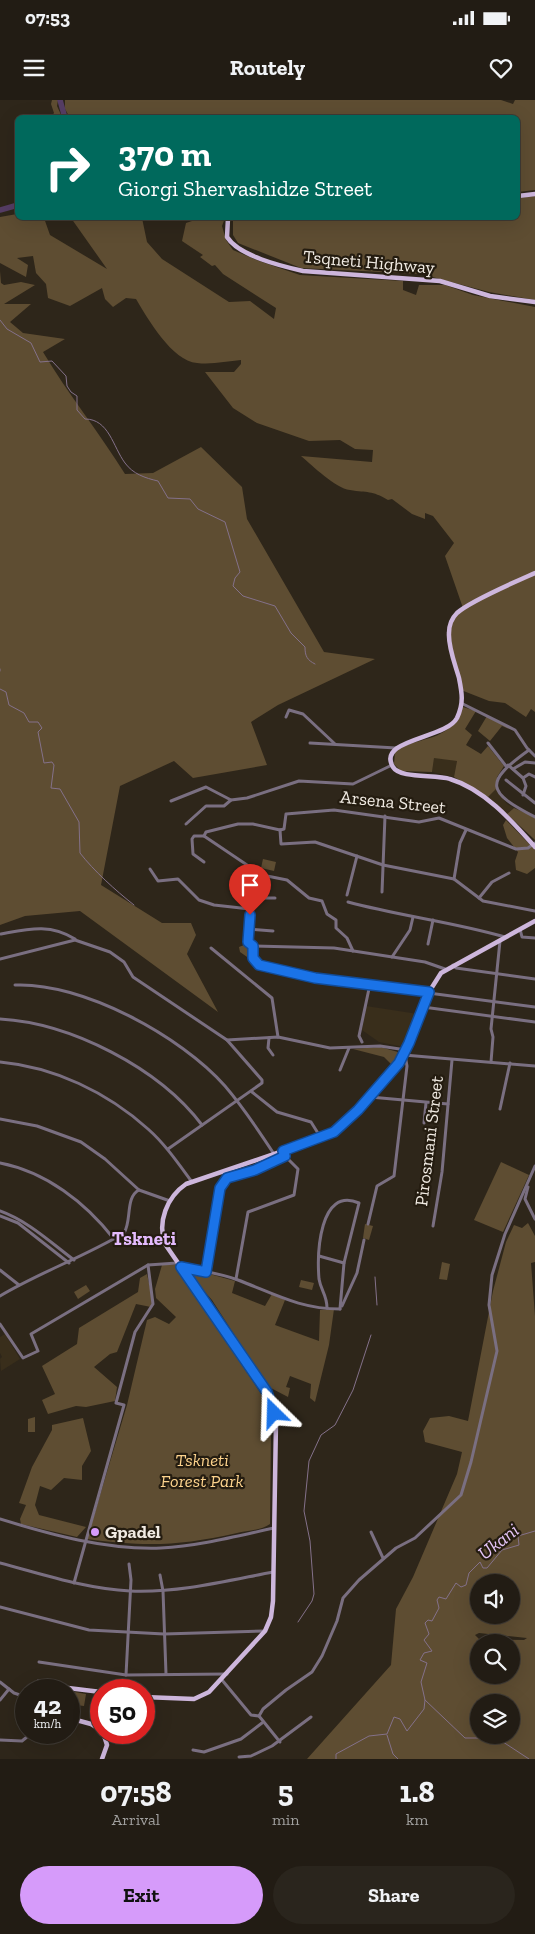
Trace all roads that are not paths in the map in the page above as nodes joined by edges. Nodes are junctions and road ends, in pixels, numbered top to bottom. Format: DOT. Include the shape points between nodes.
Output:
graph roads {
  1 [pos="535,194"];
  2 [pos="520,196"];
  3 [pos="228,220"];
  4 [pos="535,302"];
  5 [pos="535,573"];
  6 [pos="463,704"];
  7 [pos="286,717"];
  8 [pos="310,743"];
  9 [pos="488,743"];
  10 [pos="336,744"];
  11 [pos="396,748"];
  12 [pos="529,750"];
  13 [pos="535,756"];
  14 [pos="535,763"];
  15 [pos="392,766"];
  16 [pos="507,766"];
  17 [pos="513,769"];
  18 [pos="535,777"];
  19 [pos="523,778"];
  20 [pos="506,780"];
  21 [pos="523,795"];
  22 [pos="231,800"];
  23 [pos="171,801"];
  24 [pos="535,803"];
  25 [pos="385,816"];
  26 [pos="535,817"];
  27 [pos="186,824"];
  28 [pos="280,830"];
  29 [pos="466,830"];
  30 [pos="204,836"];
  31 [pos="534,845"];
  32 [pos="357,856"];
  33 [pos="204,862"];
  34 [pos="383,865"];
  35 [pos="150,869"];
  36 [pos="254,870"];
  37 [pos="509,873"];
  38 [pos="262,875"];
  39 [pos="454,879"];
  40 [pos="243,884"];
  41 [pos="253,887"];
  42 [pos="382,892"];
  43 [pos="347,895"];
  44 [pos="252,898"];
  45 [pos="275,898"];
  46 [pos="479,898"];
  47 [pos="348,902"];
  48 [pos="250,909"];
  49 [pos="535,911"];
  50 [pos="413,917"];
  51 [pos="435,920"];
  52 [pos="535,921"];
  53 [pos="248,928"];
  54 [pos="520,929"];
  55 [pos="273,931"];
  56 [pos="1,934"];
  57 [pos="535,938"];
  58 [pos="503,939"];
  59 [pos="75,940"];
  60 [pos="428,944"];
  61 [pos="253,946"];
  62 [pos="211,948"];
  63 [pos="352,951"];
  64 [pos="392,957"];
  65 [pos="0,959"];
  66 [pos="453,965"];
  67 [pos="445,969"];
  68 [pos="497,974"];
  69 [pos="535,979"];
  70 [pos="370,984"];
  71 [pos="15,985"];
  72 [pos="429,992"];
  73 [pos="495,1000"];
  74 [pos="423,1007"];
  75 [pos="535,1007"];
  76 [pos="492,1017"];
  77 [pos="0,1019"];
  78 [pos="535,1022"];
  79 [pos="269,1038"];
  80 [pos="278,1038"];
  81 [pos="227,1040"];
  82 [pos="362,1042"];
  83 [pos="349,1048"];
  84 [pos="405,1053"];
  85 [pos="273,1055"];
  86 [pos="452,1060"];
  87 [pos="0,1062"];
  88 [pos="491,1062"];
  89 [pos="510,1063"];
  90 [pos="535,1066"];
  91 [pos="340,1070"];
  92 [pos="252,1092"];
  93 [pos="370,1097"];
  94 [pos="236,1102"];
  95 [pos="403,1102"];
  96 [pos="426,1103"];
  97 [pos="448,1104"];
  98 [pos="500,1109"];
  99 [pos="0,1118"];
  100 [pos="424,1123"];
  101 [pos="202,1125"];
  102 [pos="322,1138"];
  103 [pos="168,1149"];
  104 [pos="284,1153"];
  105 [pos="274,1154"];
  106 [pos="0,1163"];
  107 [pos="535,1166"];
  108 [pos="531,1177"];
  109 [pos="192,1182"];
  110 [pos="139,1190"];
  111 [pos="170,1201"];
  112 [pos="0,1211"];
  113 [pos="0,1216"];
  114 [pos="535,1219"];
  115 [pos="368,1224"];
  116 [pos="433,1226"];
  117 [pos="114,1239"];
  118 [pos="364,1240"];
  119 [pos="45,1241"];
  120 [pos="54,1248"];
  121 [pos="319,1256"];
  122 [pos="74,1260"];
  123 [pos="69,1263"];
  124 [pos="344,1263"];
  125 [pos="148,1264"];
  126 [pos="180,1265"];
  127 [pos="0,1270"];
  128 [pos="206,1272"];
  129 [pos="236,1279"];
  130 [pos="19,1285"];
  131 [pos="0,1296"];
  132 [pos="327,1308"];
  133 [pos="340,1309"];
  134 [pos="0,1324"];
  135 [pos="0,1519"];
  136 [pos="274,1528"];
  137 [pos="371,1532"];
  138 [pos="85,1541"];
  139 [pos="383,1558"];
  140 [pos="0,1563"];
  141 [pos="129,1564"];
  142 [pos="273,1572"];
  143 [pos="160,1575"];
  144 [pos="74,1583"];
  145 [pos="162,1590"];
  146 [pos="130,1591"];
  147 [pos="0,1606"];
  148 [pos="265,1631"];
  149 [pos="128,1633"];
  150 [pos="164,1634"];
  151 [pos="39,1662"];
  152 [pos="166,1674"];
  153 [pos="227,1674"];
  154 [pos="126,1675"];
  155 [pos="222,1680"];
  156 [pos="0,1682"];
  157 [pos="9,1689"];
  158 [pos="15,1693"];
  159 [pos="155,1697"];
  160 [pos="0,1700"];
  161 [pos="259,1716"];
  162 [pos="311,1717"];
  163 [pos="262,1723"];
  164 [pos="0,1740"];
  165 [pos="15,1741"];
  166 [pos="280,1742"];
  167 [pos="106,1744"];
  168 [pos="194,1750"];
  169 [pos="239,1757"];
  170 [pos="102,1759"];
  1 -- 2 [label="main road"];
  3 -- 4 [label="main road, Tsqneti Highway" via="227,237 237,249 290,268 440,281 490,296"];
  5 -- 6 [label="main road" via="464,608 453,618 448,633"];
  6 -- 11 [label="main road" via="455,721 442,732"];
  6 -- 12 [label="street" via="515,730"];
  7 -- 10 [label="street" via="289,710 301,712"];
  8 -- 10 [label="street"];
  9 -- 16 [label="street"];
  10 -- 11 [label="street"];
  11 -- 15 [label="main road" via="391,755"];
  12 -- 13 [label="street"];
  12 -- 16 [label="street"];
  14 -- 17 [label="street" via="525,762"];
  15 -- 22 [label="street" via="353,784 299,781 254,797"];
  15 -- 31 [label="main road" via="403,774 437,775 467,785 482,795"];
  16 -- 17 [label="street"];
  16 -- 26 [label="street" via="498,777 498,790 508,803"];
  17 -- 19 [label="street"];
  18 -- 19 [label="street" via="529,774"];
  19 -- 21 [label="street" via="526,786"];
  20 -- 21 [label="street"];
  21 -- 24 [label="street"];
  22 -- 23 [label="street" via="206,787"];
  22 -- 27 [label="street" via="224,806 206,806"];
  25 -- 28 [label="street, Arsena Street" via="334,810 286,814 284,829"];
  25 -- 29 [label="street, Arsena Street" via="419,822 439,818"];
  25 -- 34 [label="street"];
  28 -- 30 [label="street" via="238,824 206,832"];
  28 -- 32 [label="street" via="281,844 315,842"];
  29 -- 31 [label="street, Arsena Street" via="516,849"];
  29 -- 39 [label="street" via="460,843"];
  30 -- 33 [label="street" via="192,839 193,854"];
  30 -- 36 [label="street"];
  32 -- 34 [label="street"];
  32 -- 43 [label="street"];
  34 -- 39 [label="street"];
  34 -- 42 [label="street"];
  35 -- 48 [label="street" via="158,881 180,880 199,900"];
  36 -- 38 [label="street"];
  36 -- 41 [label="street"];
  37 -- 46 [label="street" via="492,882"];
  38 -- 41 [label="street"];
  38 -- 63 [label="street" via="287,880 309,898 322,901"];
  39 -- 46 [label="street"];
  40 -- 41 [label="street"];
  41 -- 44 [label="street"];
  44 -- 45 [label="street"];
  44 -- 48 [label="street"];
  46 -- 49 [label="street"];
  47 -- 50 [label="street"];
  48 -- 53 [label="street"];
  50 -- 51 [label="street"];
  50 -- 64 [label="street" via="410,930"];
  51 -- 58 [label="street"];
  51 -- 60 [label="street"];
  52 -- 54 [label="main road"];
  53 -- 55 [label="street"];
  53 -- 61 [label="street" via="248,942"];
  54 -- 57 [label="street" via="522,937"];
  54 -- 58 [label="main road"];
  56 -- 59 [label="street" via="50,928"];
  58 -- 66 [label="main road"];
  58 -- 68 [label="street"];
  59 -- 65 [label="street"];
  59 -- 81 [label="street" via="110,952 124,962 133,977"];
  61 -- 63 [label="street"];
  61 -- 70 [label="street" via="255,961 270,969"];
  62 -- 80 [label="street" via="272,998"];
  63 -- 64 [label="street"];
  64 -- 67 [label="street"];
  66 -- 67 [label="main road"];
  66 -- 68 [label="street"];
  67 -- 72 [label="main road"];
  68 -- 69 [label="street"];
  68 -- 73 [label="street"];
  70 -- 72 [label="street"];
  70 -- 82 [label="street" via="360,1028 359,1040"];
  71 -- 94 [label="street" via="57,988 116,1010 189,1054 225,1086"];
  72 -- 73 [label="street"];
  72 -- 74 [label="main road"];
  73 -- 75 [label="street"];
  73 -- 76 [label="street"];
  74 -- 76 [label="street"];
  74 -- 84 [label="main road"];
  76 -- 78 [label="street"];
  76 -- 88 [label="street"];
  77 -- 101 [label="street" via="46,1027 99,1046 162,1085 193,1112"];
  79 -- 80 [label="street"];
  79 -- 81 [label="street"];
  79 -- 85 [label="street" via="268,1048"];
  80 -- 83 [label="street" via="330,1048"];
  81 -- 92 [label="street" via="262,1080"];
  83 -- 84 [label="street" via="380,1046"];
  83 -- 91 [label="street"];
  84 -- 86 [label="street"];
  84 -- 93 [label="main road"];
  84 -- 95 [label="street"];
  86 -- 88 [label="street"];
  86 -- 97 [label="street, Pirosmani Street"];
  87 -- 103 [label="street" via="36,1068 82,1085 147,1128"];
  88 -- 89 [label="street"];
  89 -- 90 [label="street"];
  89 -- 98 [label="street"];
  92 -- 94 [label="street"];
  92 -- 102 [label="street" via="277,1112 311,1122"];
  93 -- 95 [label="street"];
  93 -- 102 [label="main road" via="341,1127"];
  94 -- 101 [label="street"];
  94 -- 105 [label="street"];
  95 -- 96 [label="street"];
  95 -- 115 [label="street" via="394,1176 377,1186"];
  96 -- 97 [label="street"];
  96 -- 100 [label="street"];
  97 -- 116 [label="street, Pirosmani Street"];
  99 -- 110 [label="street" via="37,1126 81,1142"];
  101 -- 103 [label="street"];
  102 -- 104 [label="main road"];
  103 -- 109 [label="street"];
  104 -- 105 [label="main road"];
  104 -- 128 [label="street" via="255,1170 227,1178 222,1183"];
  104 -- 129 [label="street" via="298,1169 294,1195 248,1212"];
  105 -- 109 [label="main road"];
  106 -- 117 [label="street" via="29,1171 54,1183 100,1222"];
  107 -- 108 [label="street"];
  108 -- 114 [label="street" via="525,1199"];
  108 -- 139 [label="street" via="505,1234 492,1275 489,1305 497,1351 461,1495 416,1538"];
  109 -- 111 [label="main road" via="178,1189"];
  110 -- 111 [label="street"];
  110 -- 117 [label="street" via="132,1196 128,1228"];
  111 -- 126 [label="main road" via="162,1233 165,1244"];
  112 -- 119 [label="street" via="15,1216"];
  113 -- 119 [label="street" via="18,1223"];
  117 -- 122 [label="street"];
  118 -- 133 [label="street" via="357,1272"];
  119 -- 120 [label="street"];
  120 -- 122 [label="street"];
  120 -- 123 [label="street"];
  121 -- 124 [label="street"];
  121 -- 124 [label="street" via="324,1221 336,1202 357,1202"];
  121 -- 132 [label="street" via="320,1281 327,1296"];
  122 -- 123 [label="street"];
  123 -- 130 [label="street"];
  124 -- 133 [label="street"];
  125 -- 126 [label="street"];
  125 -- 134 [label="street" via="31,1334 38,1351 30,1356 23,1358"];
  125 -- 138 [label="street" via="154,1304 135,1332 116,1403 124,1405"];
  126 -- 128 [label="street"];
  126 -- 136 [label="main road" via="273,1405 276,1422"];
  127 -- 130 [label="street"];
  128 -- 129 [label="street"];
  129 -- 132 [label="street" via="271,1291 292,1303 320,1310"];
  130 -- 131 [label="street"];
  132 -- 133 [label="street"];
  135 -- 138 [label="street"];
  136 -- 138 [label="street" via="206,1543 164,1548"];
  136 -- 142 [label="main road"];
  137 -- 139 [label="street"];
  138 -- 144 [label="street"];
  139 -- 161 [label="street" via="343,1598 337,1621 312,1672 263,1709"];
  140 -- 144 [label="street"];
  141 -- 146 [label="street"];
  142 -- 145 [label="street"];
  142 -- 148 [label="main road" via="272,1609"];
  143 -- 145 [label="street"];
  144 -- 146 [label="street"];
  145 -- 146 [label="street"];
  145 -- 150 [label="street"];
  146 -- 149 [label="street"];
  147 -- 149 [label="street" via="89,1630"];
  148 -- 150 [label="street"];
  148 -- 153 [label="main road"];
  149 -- 150 [label="street"];
  149 -- 154 [label="street"];
  150 -- 152 [label="street"];
  151 -- 154 [label="street"];
  152 -- 153 [label="street"];
  152 -- 154 [label="street"];
  153 -- 155 [label="main road"];
  155 -- 159 [label="main road" via="194,1699"];
  155 -- 161 [label="street" via="251,1715"];
  156 -- 157 [label="street"];
  157 -- 158 [label="street"];
  157 -- 160 [label="street"];
  161 -- 163 [label="street"];
  162 -- 166 [label="street"];
  163 -- 166 [label="street"];
  163 -- 168 [label="street" via="241,1740 204,1752"];
  164 -- 165 [label="street"];
  166 -- 169 [label="street" via="251,1756"];
  167 -- 170 [label="main road"];
}
